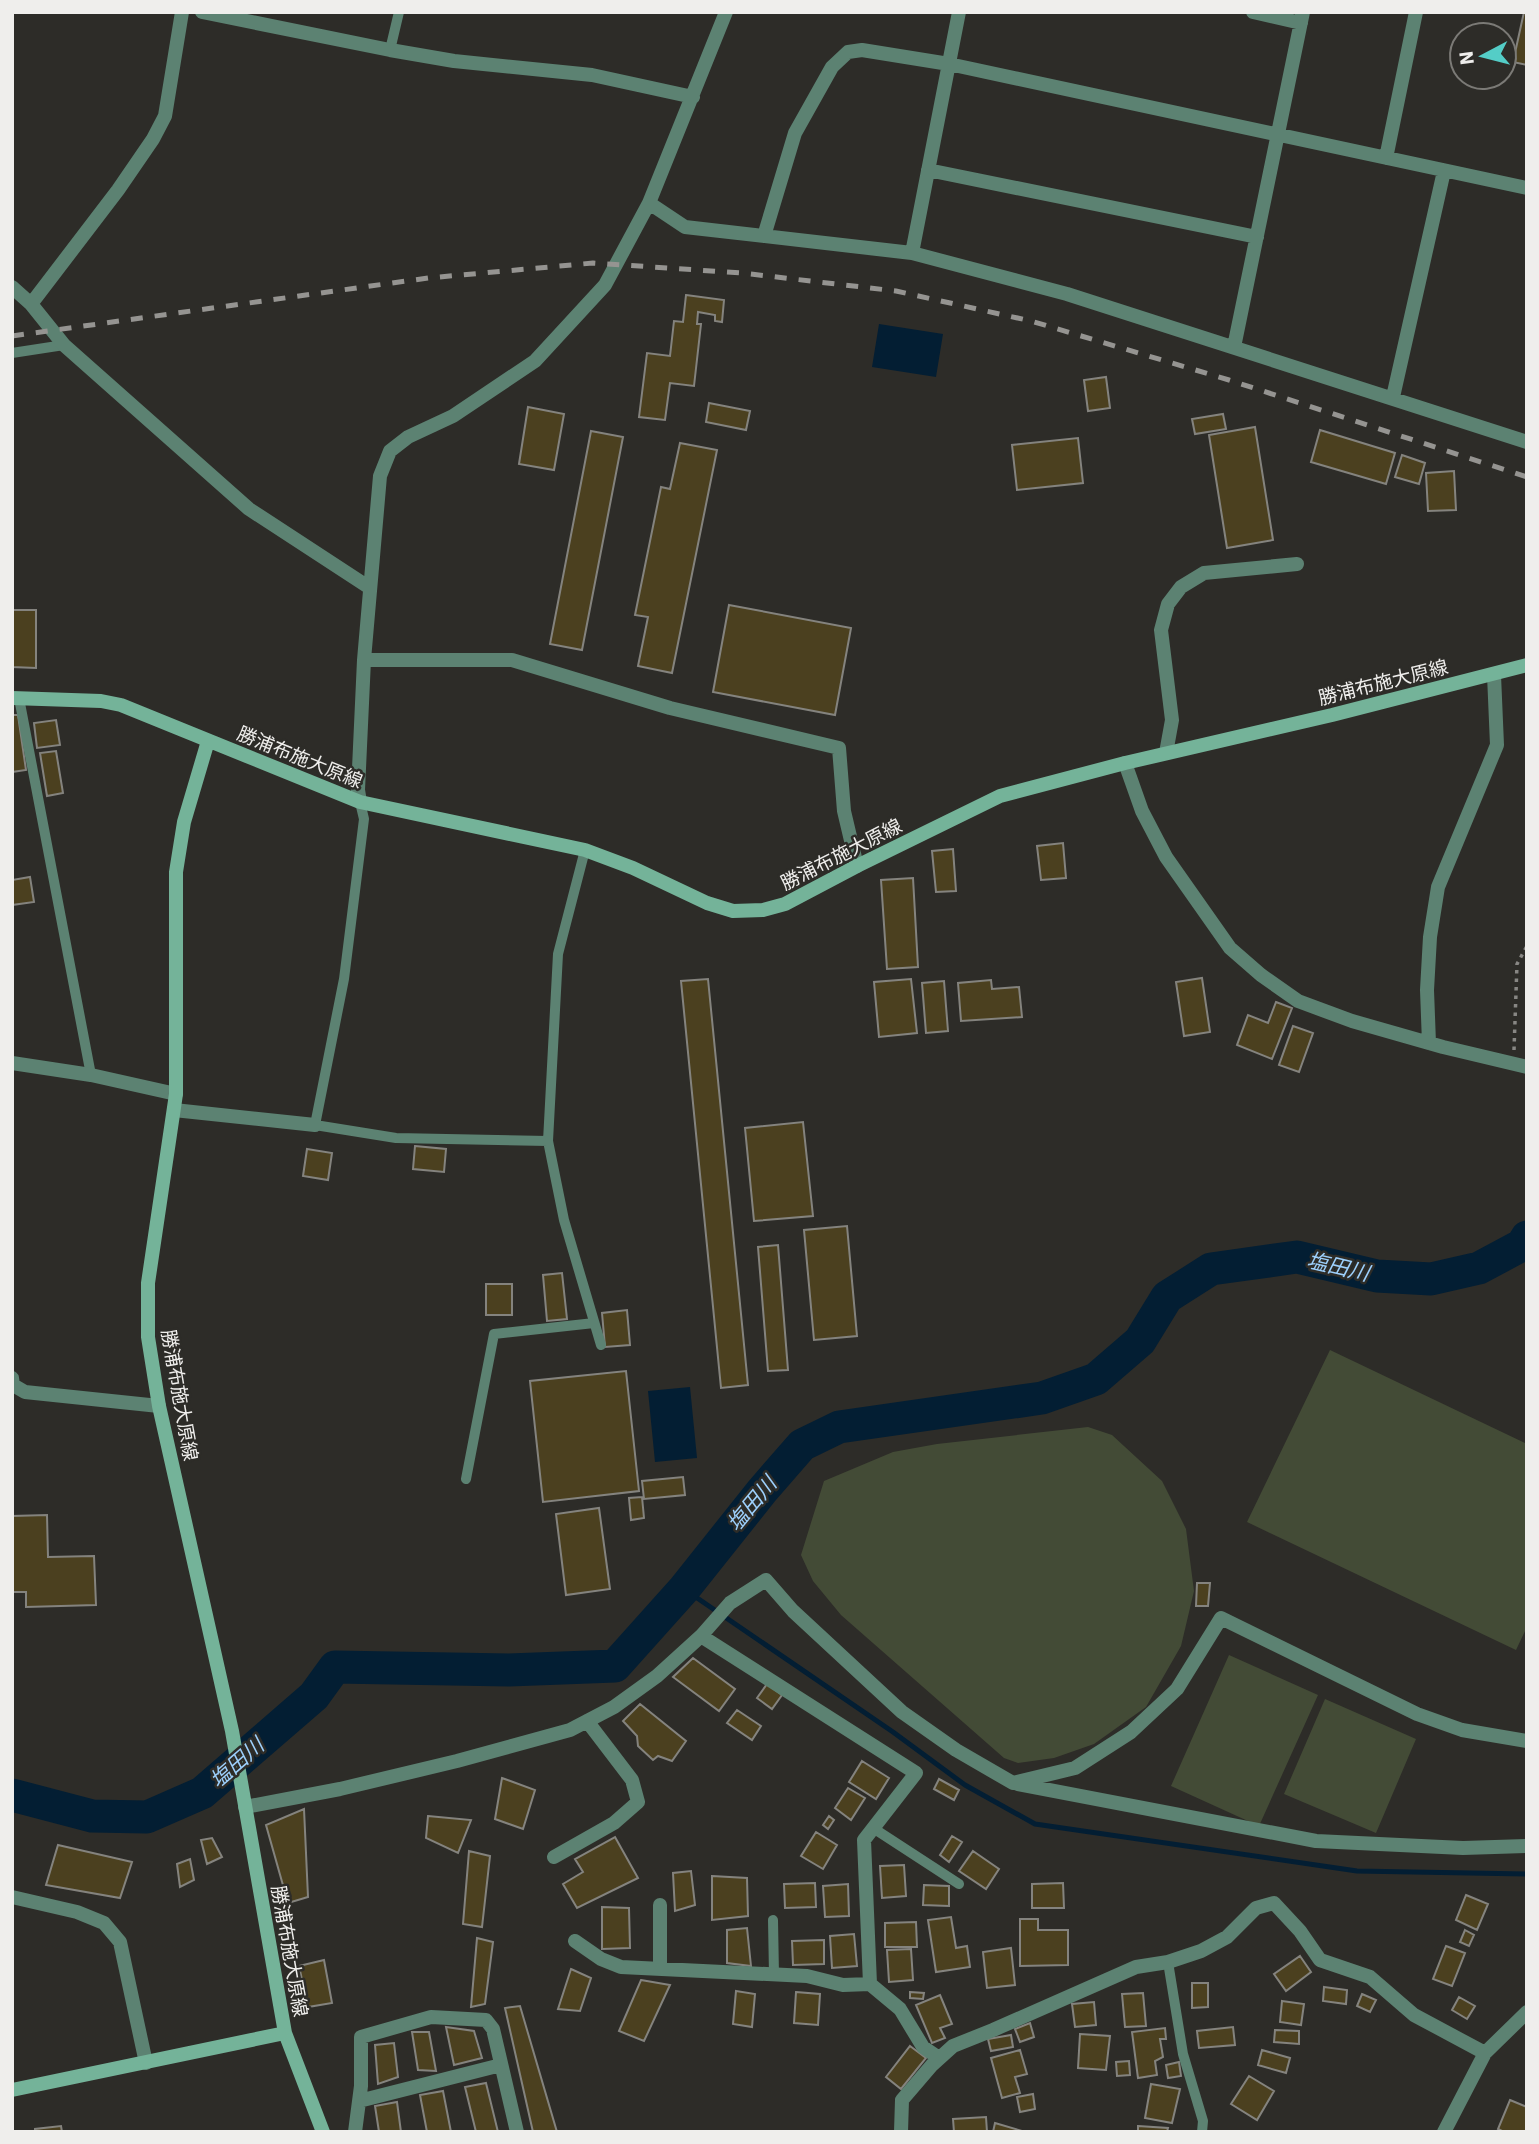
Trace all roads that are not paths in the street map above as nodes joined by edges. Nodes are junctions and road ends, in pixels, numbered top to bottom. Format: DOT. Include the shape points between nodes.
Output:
graph roads {
  1 [pos="182,12"];
  2 [pos="202,12"];
  3 [pos="399,12"];
  4 [pos="726,12"];
  5 [pos="959,12"];
  6 [pos="1253,12"];
  7 [pos="1416,12"];
  8 [pos="1302,18"];
  9 [pos="390,50"];
  10 [pos="949,64"];
  11 [pos="693,97"];
  12 [pos="1278,136"];
  13 [pos="1386,158"];
  14 [pos="928,170"];
  15 [pos="1444,171"];
  16 [pos="1527,188"];
  17 [pos="649,203"];
  18 [pos="764,236"];
  19 [pos="1257,237"];
  20 [pos="912,253"];
  21 [pos="12,287"];
  22 [pos="31,304"];
  23 [pos="64,345"];
  24 [pos="1234,347"];
  25 [pos="12,353"];
  26 [pos="1393,397"];
  27 [pos="1527,442"];
  28 [pos="1297,564"];
  29 [pos="370,588"];
  30 [pos="364,660"];
  31 [pos="1527,665"];
  32 [pos="1494,675"];
  33 [pos="16,698"];
  34 [pos="208,741"];
  35 [pos="1166,754"];
  36 [pos="1125,763"];
  37 [pos="360,802"];
  38 [pos="585,850"];
  39 [pos="858,866"];
  40 [pos="1429,1043"];
  41 [pos="12,1063"];
  42 [pos="1520,1064"];
  43 [pos="91,1075"];
  44 [pos="176,1094"];
  45 [pos="174,1110"];
  46 [pos="315,1125"];
  47 [pos="548,1141"];
  48 [pos="594,1323"];
  49 [pos="601,1345"];
  50 [pos="12,1378"];
  51 [pos="159,1406"];
  52 [pos="466,1479"];
  53 [pos="701,1636"];
  54 [pos="587,1721"];
  55 [pos="1527,1741"];
  56 [pos="1013,1783"];
  57 [pos="245,1800"];
  58 [pos="873,1828"];
  59 [pos="1527,1846"];
  60 [pos="554,1857"];
  61 [pos="959,1884"];
  62 [pos="12,1897"];
  63 [pos="660,1905"];
  64 [pos="773,1920"];
  65 [pos="575,1941"];
  66 [pos="1168,1962"];
  67 [pos="660,1969"];
  68 [pos="774,1975"];
  69 [pos="870,1984"];
  70 [pos="1527,2012"];
  71 [pos="285,2033"];
  72 [pos="1485,2053"];
  73 [pos="939,2058"];
  74 [pos="146,2063"];
  75 [pos="501,2065"];
  76 [pos="12,2090"];
  77 [pos="359,2101"];
  78 [pos="323,2132"];
  79 [pos="355,2132"];
  80 [pos="516,2132"];
  81 [pos="901,2132"];
  82 [pos="1202,2132"];
  83 [pos="1444,2132"];
  1 -- 22 [label="street" via="165,116 118,190"];
  2 -- 9 [label="street"];
  3 -- 9 [label="lane"];
  4 -- 11 [label="street"];
  5 -- 10 [label="street"];
  6 -- 8 [label="street"];
  7 -- 13 [label="street"];
  8 -- 12 [label="street"];
  9 -- 11 [label="street" via="592,75"];
  10 -- 12 [label="street"];
  10 -- 14 [label="street"];
  10 -- 18 [label="street" via="862,50 848,52 832,67 795,133"];
  11 -- 17 [label="street"];
  12 -- 13 [label="street"];
  12 -- 19 [label="street"];
  13 -- 15 [label="street"];
  14 -- 19 [label="street"];
  14 -- 20 [label="street"];
  15 -- 16 [label="street"];
  15 -- 26 [label="street"];
  17 -- 18 [label="street" via="685,227"];
  17 -- 29 [label="street" via="605,285 535,361 390,451 380,476"];
  18 -- 20 [label="street"];
  19 -- 24 [label="street"];
  20 -- 24 [label="street" via="1067,294"];
  21 -- 22 [label="street"];
  22 -- 23 [label="street"];
  23 -- 25 [label="lane"];
  23 -- 29 [label="street" via="249,509"];
  24 -- 26 [label="street"];
  26 -- 27 [label="street"];
  28 -- 35 [label="street" via="1204,573 1181,587 1168,604 1161,630 1172,720"];
  29 -- 30 [label="street"];
  30 -- 37 [label="street"];
  30 -- 39 [label="street" via="512,660 670,708 839,748 844,811"];
  31 -- 32 [label="main road, 勝浦布施大原線"];
  32 -- 35 [label="main road, 勝浦布施大原線"];
  32 -- 40 [label="street" via="1497,745 1438,887 1430,937"];
  33 -- 34 [label="main road" via="121,705"];
  33 -- 43 [label="lane"];
  34 -- 37 [label="main road, 勝浦布施大原線"];
  34 -- 44 [label="main road, 勝浦布施大原線" via="184,822 176,872"];
  35 -- 36 [label="main road, 勝浦布施大原線"];
  36 -- 39 [label="main road, 勝浦布施大原線" via="1000,796"];
  36 -- 40 [label="street" via="1142,811 1166,857 1230,948 1298,1001"];
  37 -- 38 [label="main road, 勝浦布施大原線"];
  37 -- 46 [label="lane" via="363,819 344,979"];
  38 -- 39 [label="main road, 勝浦布施大原線" via="733,911 785,904"];
  38 -- 47 [label="lane" via="558,954"];
  40 -- 42 [label="street"];
  41 -- 43 [label="street"];
  43 -- 44 [label="street"];
  44 -- 45 [label="main road, 勝浦布施大原線"];
  45 -- 46 [label="street"];
  45 -- 51 [label="main road, 勝浦布施大原線" via="148,1283 148,1337"];
  46 -- 47 [label="lane" via="396,1138"];
  47 -- 48 [label="lane" via="564,1220"];
  48 -- 49 [label="lane"];
  48 -- 52 [label="lane" via="494,1334"];
  50 -- 51 [label="street" via="13,1385 25,1392"];
  51 -- 57 [label="main road, 勝浦布施大原線"];
  53 -- 54 [label="street" via="657,1676"];
  53 -- 56 [label="street" via="726,1607 766,1580 902,1712 956,1751"];
  53 -- 58 [label="street" via="916,1773"];
  54 -- 57 [label="street" via="570,1730 340,1789"];
  54 -- 60 [label="street" via="632,1780 638,1802 614,1823"];
  55 -- 56 [label="street" via="1462,1730 1417,1714 1221,1618 1177,1689 1131,1731 1075,1768"];
  56 -- 59 [label="street" via="1315,1841 1463,1848"];
  57 -- 71 [label="main road, 勝浦布施大原線"];
  58 -- 61 [label="lane"];
  58 -- 69 [label="street" via="864,1840"];
  62 -- 74 [label="street" via="104,1923 120,1942"];
  63 -- 67 [label="street"];
  64 -- 68 [label="lane"];
  65 -- 67 [label="street" via="621,1968"];
  66 -- 72 [label="street" via="1227,1937 1256,1908 1274,1903 1320,1960 1370,1977 1414,2015"];
  66 -- 73 [label="street" via="1136,1967 953,2046"];
  66 -- 82 [label="lane"];
  67 -- 68 [label="street"];
  68 -- 69 [label="street"];
  69 -- 73 [label="street" via="900,2009 923,2047"];
  70 -- 72 [label="street"];
  71 -- 74 [label="main road"];
  71 -- 78 [label="main road, 勝浦布施大原線"];
  72 -- 83 [label="street"];
  73 -- 81 [label="street" via="902,2100"];
  74 -- 76 [label="main road"];
  75 -- 77 [label="street"];
  75 -- 77 [label="street" via="493,2029 486,2020 430,2017 403,2023 361,2037"];
  75 -- 80 [label="street"];
  77 -- 79 [label="street"];
}
